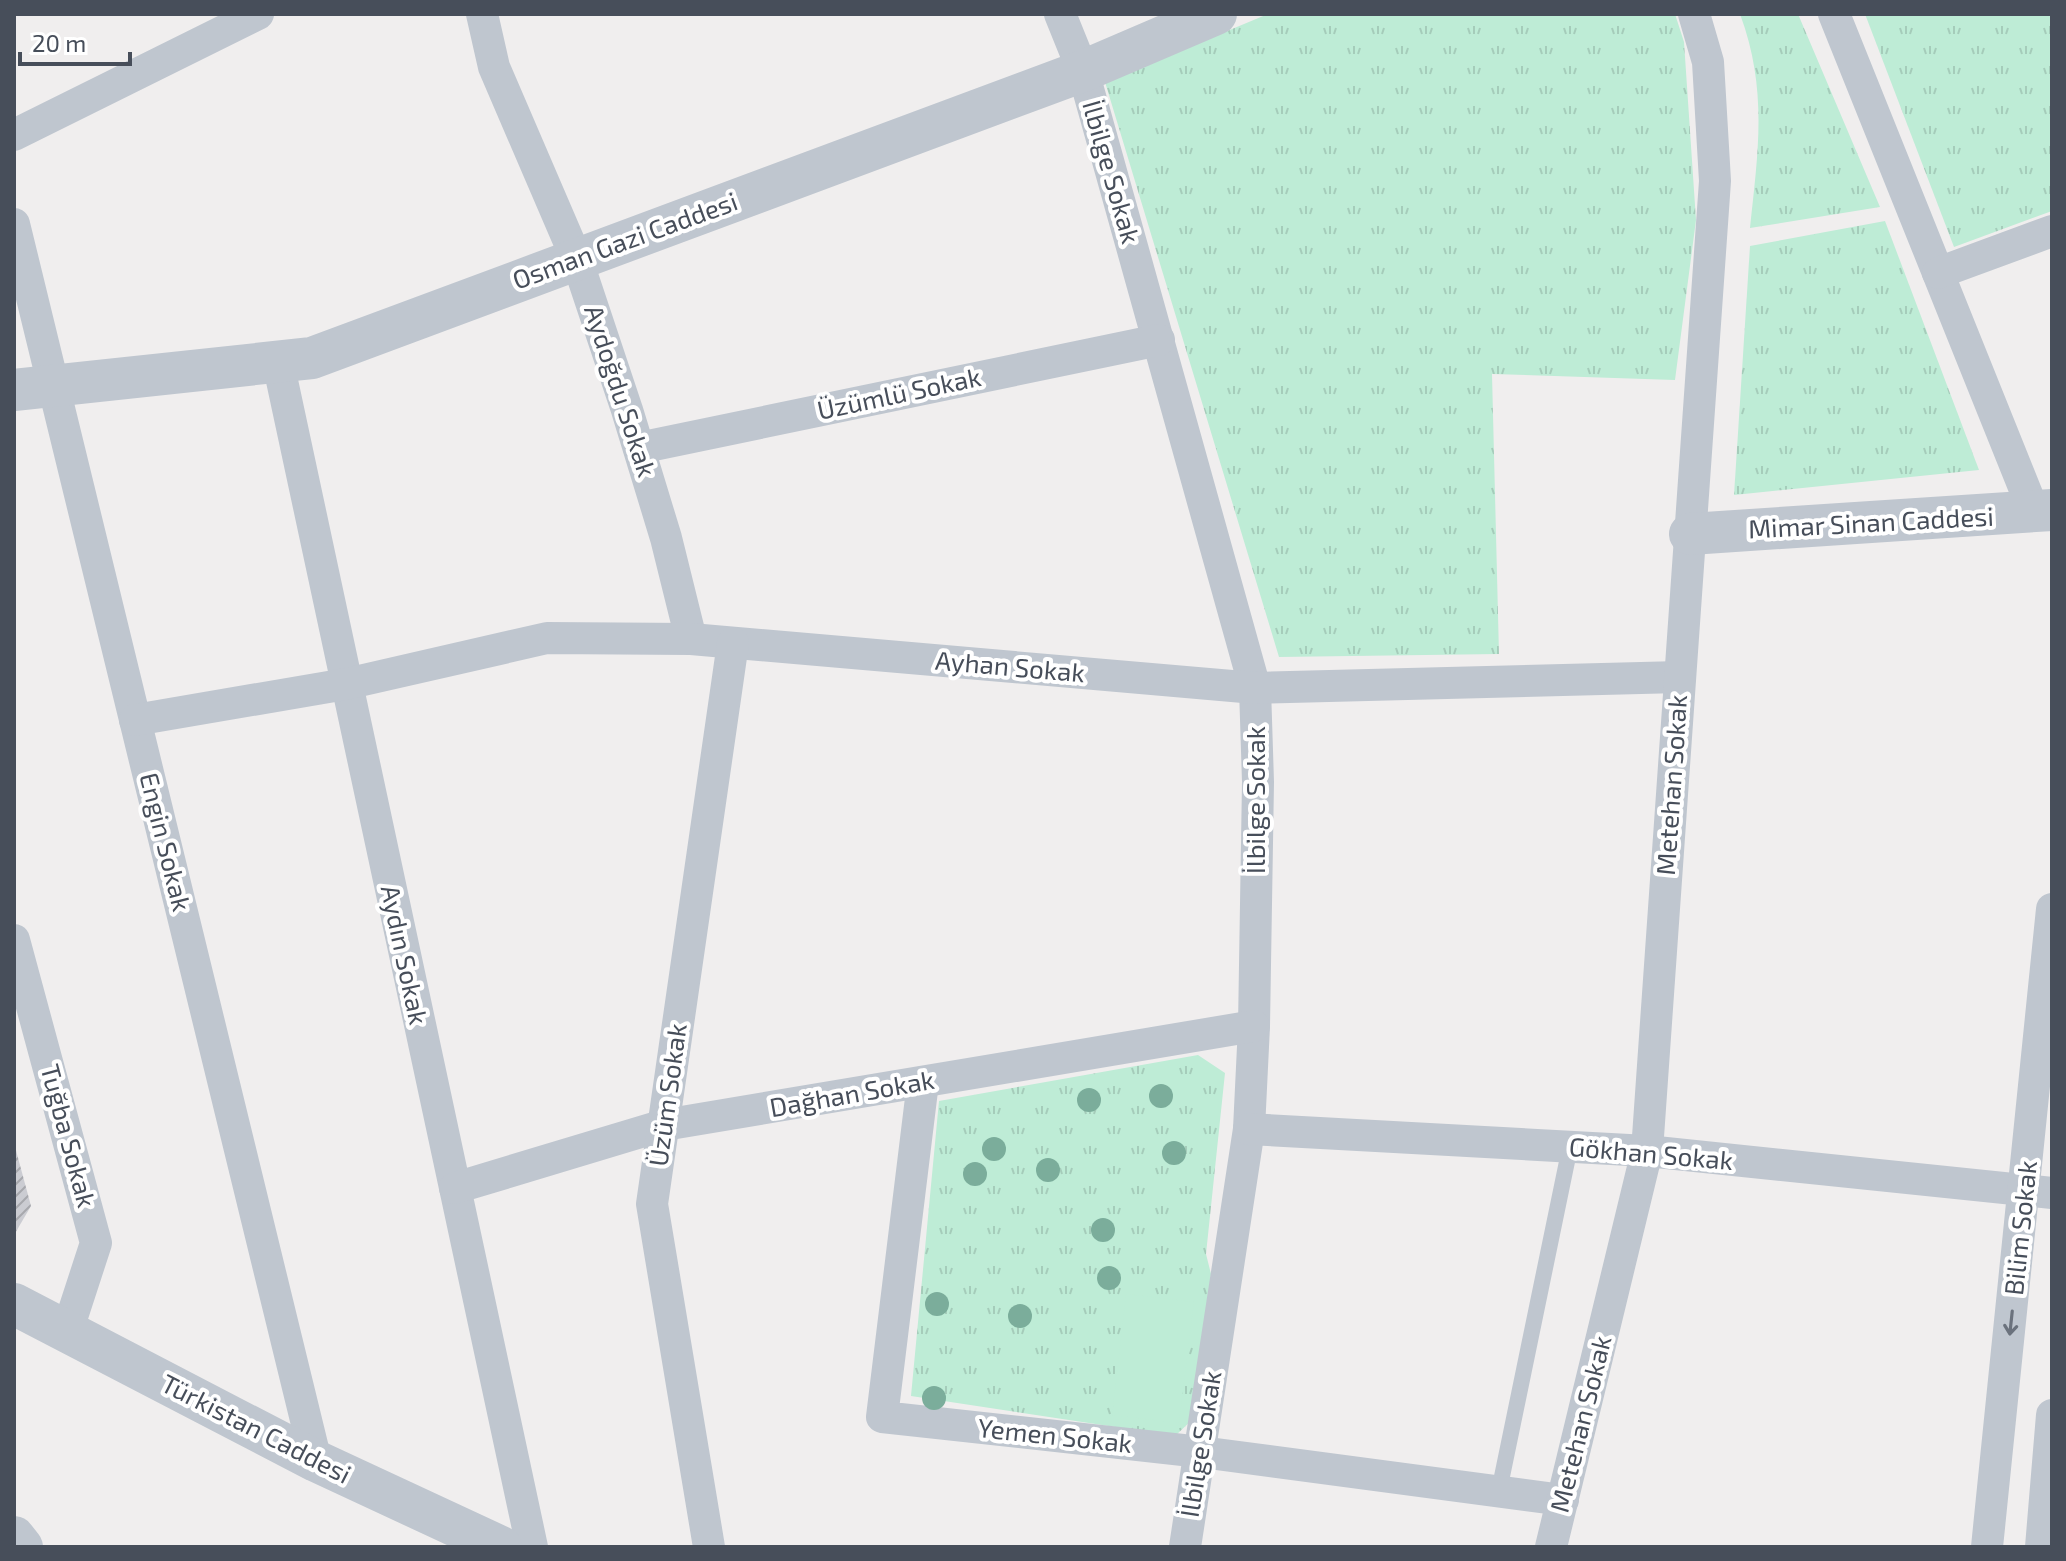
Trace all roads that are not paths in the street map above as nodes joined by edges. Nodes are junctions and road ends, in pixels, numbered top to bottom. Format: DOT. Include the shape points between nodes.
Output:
graph roads {
  1 [pos="258,14"];
  2 [pos="482,14"];
  3 [pos="1060,14"];
  4 [pos="1216,14"];
  5 [pos="1694,14"];
  6 [pos="1834,14"];
  7 [pos="1083,71"];
  8 [pos="14,135"];
  9 [pos="14,224"];
  10 [pos="2052,231"];
  11 [pos="577,260"];
  12 [pos="1938,273"];
  13 [pos="1159,340"];
  14 [pos="278,362"];
  15 [pos="34,388"];
  16 [pos="639,448"];
  17 [pos="2043,511"];
  18 [pos="1690,534"];
  19 [pos="691,639"];
  20 [pos="733,643"];
  21 [pos="1680,677"];
  22 [pos="346,684"];
  23 [pos="1255,688"];
  24 [pos="135,720"];
  25 [pos="2052,909"];
  26 [pos="14,940"];
  27 [pos="1254,1026"];
  28 [pos="923,1082"];
  29 [pos="664,1125"];
  30 [pos="1249,1129"];
  31 [pos="1570,1147"];
  32 [pos="1647,1151"];
  33 [pos="455,1188"];
  34 [pos="2039,1191"];
  35 [pos="14,1304"];
  36 [pos="67,1332"];
  37 [pos="2052,1415"];
  38 [pos="1201,1452"];
  39 [pos="316,1461"];
  40 [pos="1499,1491"];
  41 [pos="1563,1500"];
  42 [pos="14,1537"];
  43 [pos="22,1547"];
  44 [pos="501,1547"];
  45 [pos="532,1547"];
  46 [pos="709,1547"];
  47 [pos="1185,1547"];
  48 [pos="1551,1547"];
  49 [pos="1987,1547"];
  50 [pos="2041,1547"];
  1 -- 8 [label="street"];
  2 -- 11 [label="street, Aydoğdu Sokak" via="494,67"];
  3 -- 7 [label="street, İlbilge Sokak"];
  4 -- 7 [label="street, Osman Gazi Caddesi"];
  5 -- 18 [label="street, Metehan Sokak" via="1708,62 1715,181"];
  6 -- 12 [label="street"];
  7 -- 11 [label="street, Osman Gazi Caddesi"];
  7 -- 13 [label="street, İlbilge Sokak"];
  9 -- 15 [label="street, Engin Sokak"];
  10 -- 12 [label="street"];
  11 -- 14 [label="street, Osman Gazi Caddesi" via="312,358"];
  11 -- 16 [label="street, Aydoğdu Sokak"];
  12 -- 17 [label="street"];
  13 -- 16 [label="street, Üzümlü Sokak"];
  13 -- 23 [label="street, İlbilge Sokak"];
  14 -- 15 [label="street, Osman Gazi Caddesi"];
  14 -- 22 [label="street, Aydın Sokak"];
  15 -- 24 [label="street, Engin Sokak"];
  16 -- 19 [label="street, Aydoğdu Sokak"];
  17 -- 18 [label="street, Mimar Sinan Caddesi"];
  18 -- 21 [label="street, Metehan Sokak"];
  19 -- 20 [label="street, Ayhan Sokak"];
  19 -- 22 [label="street, Ayhan Sokak" via="547,638"];
  20 -- 23 [label="street, Ayhan Sokak"];
  20 -- 29 [label="street, Üzüm Sokak"];
  21 -- 23 [label="street, Ayhan Sokak"];
  21 -- 32 [label="street, Metehan Sokak"];
  22 -- 24 [label="street, Ayhan Sokak"];
  22 -- 33 [label="street, Aydın Sokak"];
  23 -- 27 [label="street, İlbilge Sokak"];
  24 -- 39 [label="street, Engin Sokak"];
  25 -- 34 [label="street, Bilim Sokak"];
  26 -- 36 [label="street, Tuğba Sokak" via="96,1243"];
  27 -- 28 [label="street, Dağhan Sokak"];
  27 -- 30 [label="street, İlbilge Sokak"];
  28 -- 29 [label="street, Dağhan Sokak"];
  28 -- 38 [label="street, Yemen Sokak" via="882,1417"];
  29 -- 33 [label="street, Dağhan Sokak"];
  29 -- 46 [label="street, Üzüm Sokak" via="652,1204"];
  30 -- 31 [label="street, Gökhan Sokak"];
  30 -- 38 [label="street, İlbilge Sokak"];
  31 -- 32 [label="street, Gökhan Sokak"];
  31 -- 40 [label="lane"];
  32 -- 34 [label="street, Gökhan Sokak"];
  32 -- 41 [label="street, Metehan Sokak"];
  33 -- 45 [label="street, Aydın Sokak"];
  34 -- 49 [label="street, Bilim Sokak, one-way"];
  35 -- 36 [label="street, Türkistan Caddesi"];
  36 -- 39 [label="street, Türkistan Caddesi"];
  37 -- 50 [label="street"];
  38 -- 40 [label="street, Yemen Sokak"];
  38 -- 47 [label="street, İlbilge Sokak"];
  39 -- 44 [label="street, Türkistan Caddesi"];
  40 -- 41 [label="street, Yemen Sokak"];
  41 -- 48 [label="street, Metehan Sokak"];
  42 -- 43 [label="street"];
}
